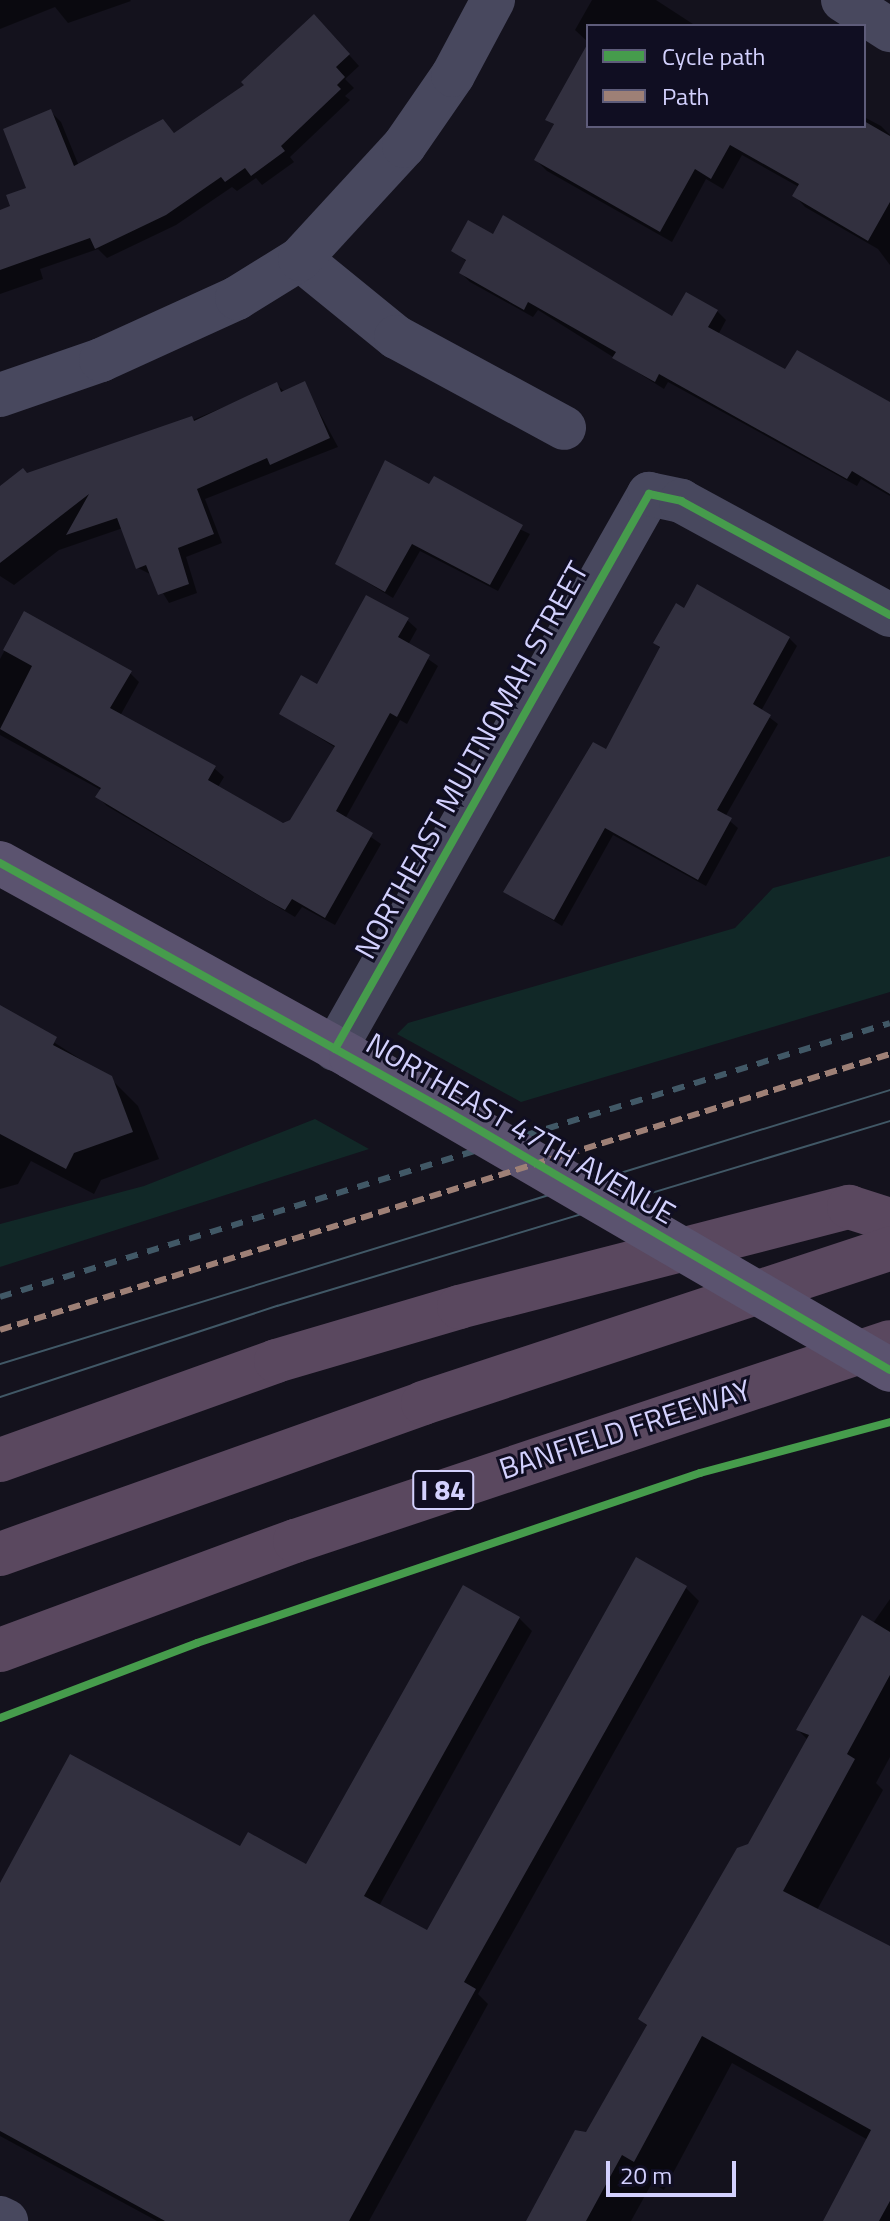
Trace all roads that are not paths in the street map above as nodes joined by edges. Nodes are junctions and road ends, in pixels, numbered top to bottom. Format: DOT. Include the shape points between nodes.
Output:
graph roads {
  1 [pos="493,0"];
  2 [pos="843,0"];
  3 [pos="890,30"];
  4 [pos="300,259"];
  5 [pos="0,395"];
  6 [pos="564,428"];
  7 [pos="890,615"];
  8 [pos="0,863"];
  9 [pos="343,1053"];
  10 [pos="890,1220"];
  11 [pos="890,1249"];
  12 [pos="890,1342"];
  13 [pos="890,1370"];
  14 [pos="0,1460"];
  15 [pos="0,1554"];
  16 [pos="0,1650"];
  17 [pos="0,2218"];
  18 [pos="6,2221"];
  1 -- 4 [label="street" via="453,75 404,146"];
  2 -- 3 [label="street"];
  4 -- 5 [label="street" via="237,298 101,360"];
  4 -- 6 [label="street" via="396,337"];
  7 -- 9 [label="street, NORTHEAST MULTNOMAH STREET" via="681,501 649,494"];
  8 -- 9 [label="main road, NORTHEAST 47TH AVENUE"];
  9 -- 13 [label="main road, NORTHEAST 47TH AVENUE, bridge"];
  10 -- 14 [label="highway" via="849,1207 459,1307 276,1361"];
  11 -- 15 [label="highway" via="378,1418"];
  12 -- 16 [label="highway, BANFIELD FREEWAY / I 84" via="295,1541"];
  17 -- 18 [label="street"];
}
